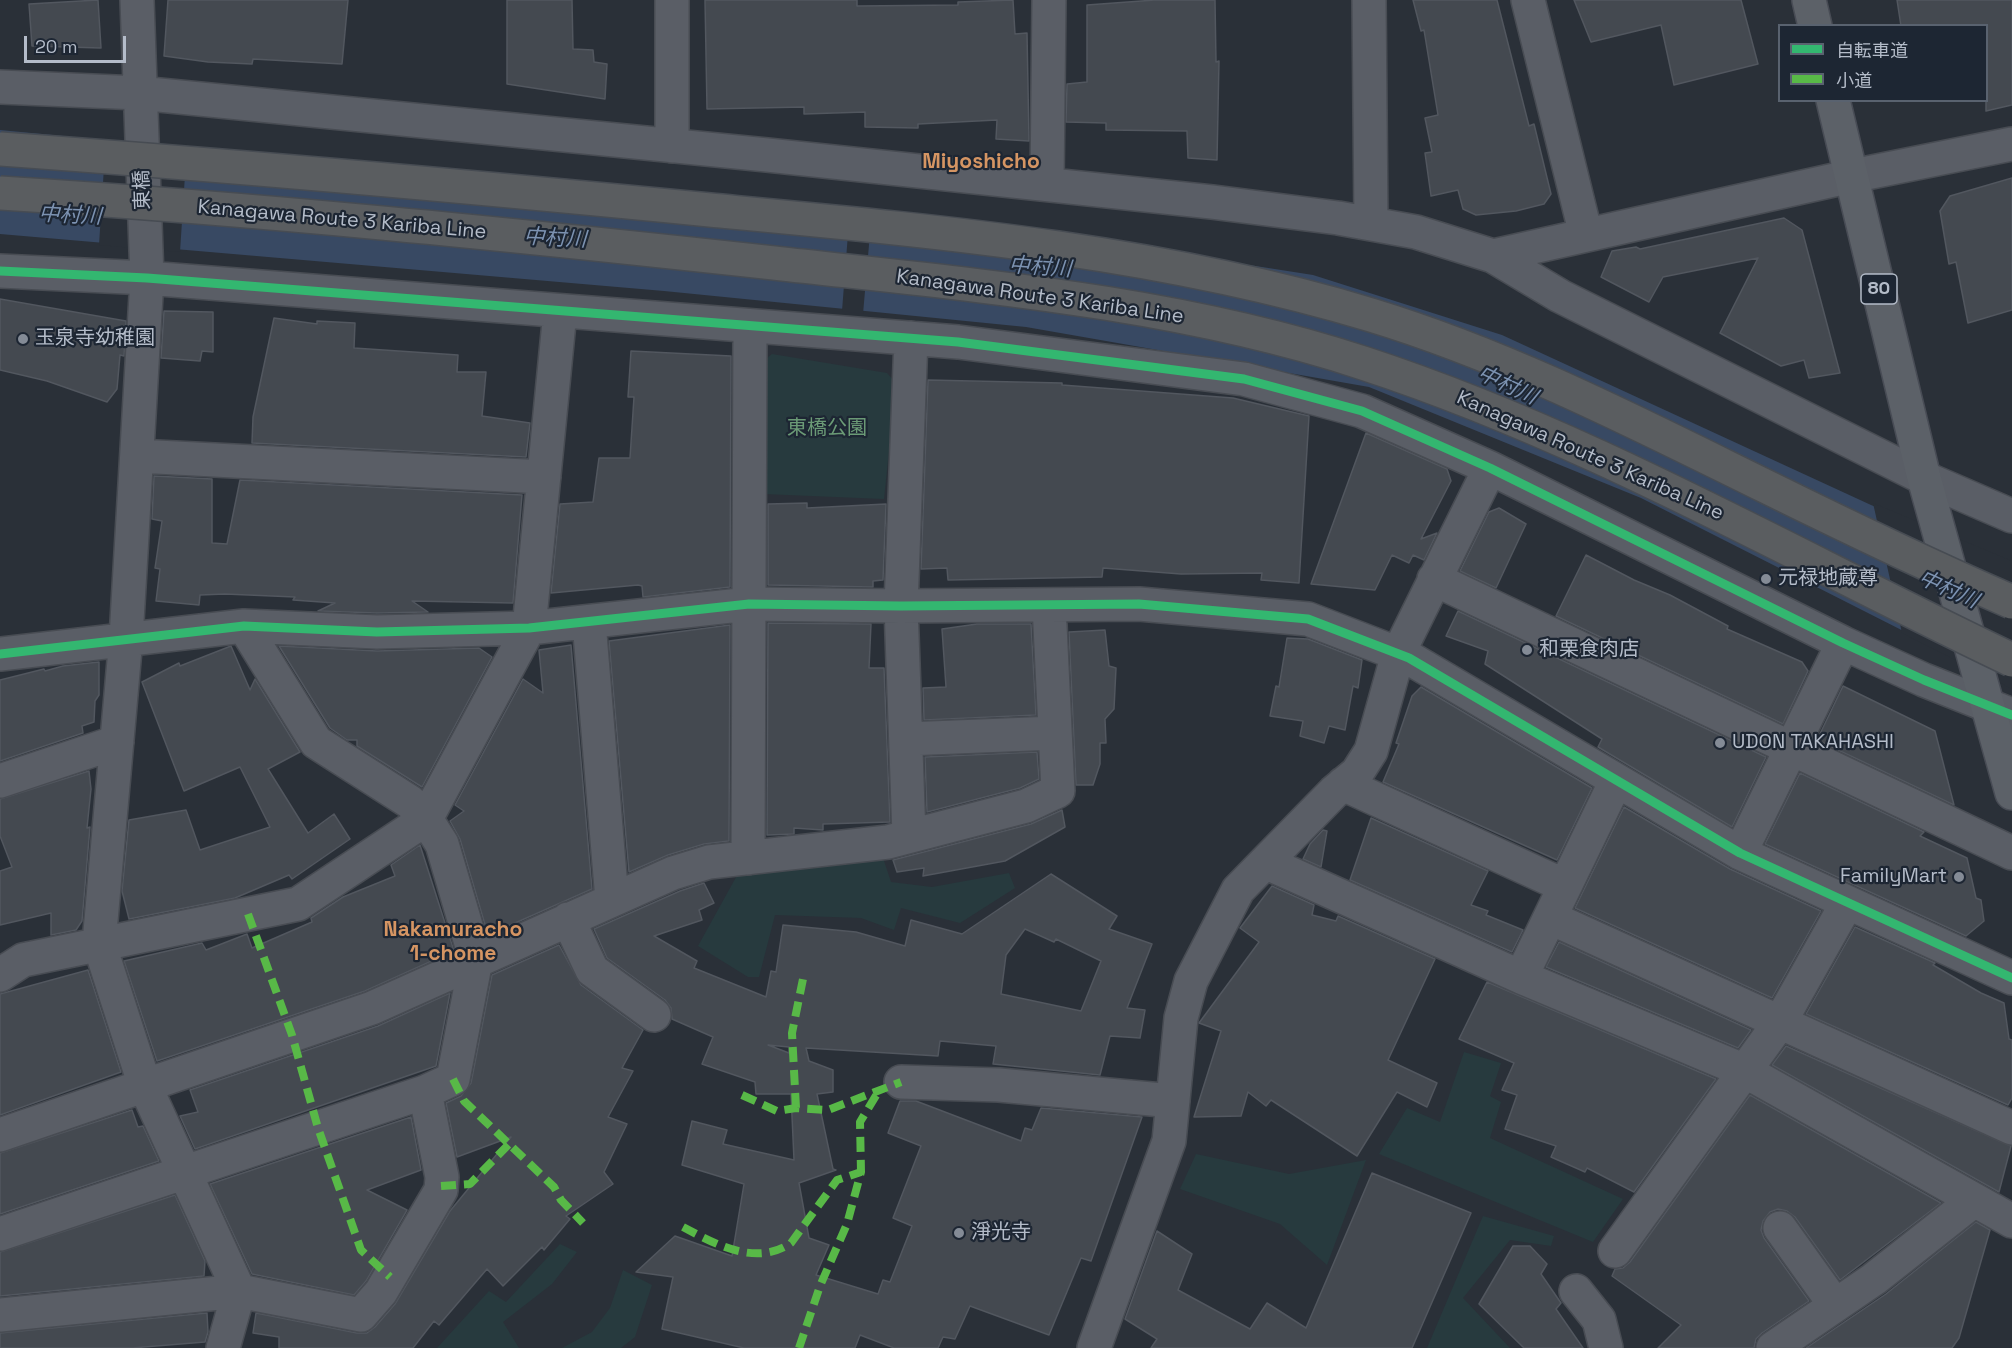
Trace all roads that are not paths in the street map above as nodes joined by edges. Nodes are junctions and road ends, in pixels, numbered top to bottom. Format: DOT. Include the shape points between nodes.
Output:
graph roads {
  1 [pos="137,0"];
  2 [pos="672,0"];
  3 [pos="1049,0"];
  4 [pos="1369,0"];
  5 [pos="1528,0"];
  6 [pos="1809,0"];
  7 [pos="1815,24"];
  8 [pos="0,87"];
  9 [pos="139,93"];
  10 [pos="1834,102"];
  11 [pos="2012,144"];
  12 [pos="672,146"];
  13 [pos="0,149"];
  14 [pos="1852,176"];
  15 [pos="1047,184"];
  16 [pos="0,193"];
  17 [pos="1371,223"];
  18 [pos="1586,235"];
  19 [pos="1493,256"];
  20 [pos="146,265"];
  21 [pos="0,271"];
  22 [pos="560,312"];
  23 [pos="750,326"];
  24 [pos="911,338"];
  25 [pos="137,456"];
  26 [pos="1490,468"];
  27 [pos="544,477"];
  28 [pos="1924,478"];
  29 [pos="2012,516"];
  30 [pos="1434,579"];
  31 [pos="2012,602"];
  32 [pos="749,604"];
  33 [pos="1049,605"];
  34 [pos="901,606"];
  35 [pos="589,622"];
  36 [pos="244,626"];
  37 [pos="529,628"];
  38 [pos="126,638"];
  39 [pos="1843,643"];
  40 [pos="0,654"];
  41 [pos="1398,654"];
  42 [pos="2012,660"];
  43 [pos="2001,711"];
  44 [pos="1055,733"];
  45 [pos="906,739"];
  46 [pos="117,742"];
  47 [pos="1792,750"];
  48 [pos="0,780"];
  49 [pos="1616,781"];
  50 [pos="1343,784"];
  51 [pos="2012,794"];
  52 [pos="426,819"];
  53 [pos="909,836"];
  54 [pos="1740,853"];
  55 [pos="2012,853"];
  56 [pos="748,858"];
  57 [pos="1267,863"];
  58 [pos="1566,886"];
  59 [pos="612,900"];
  60 [pos="1847,903"];
  61 [pos="1551,918"];
  62 [pos="568,920"];
  63 [pos="99,943"];
  64 [pos="477,960"];
  65 [pos="0,975"];
  66 [pos="1521,977"];
  67 [pos="2012,978"];
  68 [pos="654,1015"];
  69 [pos="1780,1022"];
  70 [pos="1745,1071"];
  71 [pos="901,1082"];
  72 [pos="145,1086"];
  73 [pos="425,1092"];
  74 [pos="1173,1101"];
  75 [pos="2012,1128"];
  76 [pos="0,1135"];
  77 [pos="185,1172"];
  78 [pos="1973,1200"];
  79 [pos="2012,1221"];
  80 [pos="1780,1228"];
  81 [pos="0,1234"];
  82 [pos="1615,1251"];
  83 [pos="1576,1291"];
  84 [pos="239,1292"];
  85 [pos="1835,1305"];
  86 [pos="0,1315"];
  87 [pos="223,1348"];
  88 [pos="1094,1348"];
  89 [pos="1606,1348"];
  90 [pos="1773,1348"];
  1 -- 9 [label="street, 東橋"];
  2 -- 12 [label="street"];
  3 -- 15 [label="street"];
  4 -- 17 [label="street"];
  5 -- 18 [label="street"];
  6 -- 7 [label="main road"];
  8 -- 9 [label="street"];
  9 -- 12 [label="street"];
  9 -- 20 [label="street, 東橋, bridge"];
  10 -- 14 [label="main road, 80"];
  11 -- 14 [label="street"];
  12 -- 15 [label="street"];
  13 -- 31 [label="highway, bridge" via="898,227 1103,254 1281,289 1378,317 1565,389"];
  14 -- 18 [label="street"];
  14 -- 28 [label="main road, 80"];
  15 -- 17 [label="street"];
  16 -- 42 [label="highway, Kanagawa Route 3 Kariba Line, bridge" via="148,202 559,240 910,278 1168,314 1268,336 1372,366 1547,433"];
  17 -- 19 [label="street" via="1416,232"];
  18 -- 19 [label="street"];
  19 -- 28 [label="street" via="1560,296"];
  20 -- 21 [label="street"];
  20 -- 22 [label="street"];
  20 -- 25 [label="street, 東橋"];
  22 -- 23 [label="street"];
  22 -- 27 [label="street"];
  23 -- 24 [label="street"];
  23 -- 32 [label="street"];
  24 -- 26 [label="street" via="1244,379 1362,411"];
  24 -- 34 [label="street"];
  25 -- 27 [label="street"];
  25 -- 38 [label="street, 東橋"];
  26 -- 30 [label="street"];
  26 -- 39 [label="street"];
  27 -- 37 [label="street"];
  28 -- 29 [label="street"];
  28 -- 43 [label="main road, 80, bridge"];
  30 -- 41 [label="street"];
  30 -- 47 [label="street"];
  32 -- 34 [label="street"];
  32 -- 35 [label="street"];
  32 -- 56 [label="street"];
  33 -- 34 [label="street"];
  33 -- 41 [label="street" via="1140,604 1308,619"];
  33 -- 44 [label="street"];
  34 -- 45 [label="street"];
  35 -- 37 [label="street"];
  35 -- 59 [label="street"];
  36 -- 37 [label="street" via="377,632"];
  36 -- 38 [label="street"];
  36 -- 52 [label="street" via="316,742 410,802"];
  37 -- 52 [label="street"];
  38 -- 40 [label="street"];
  38 -- 46 [label="street, 東橋"];
  39 -- 43 [label="street"];
  39 -- 47 [label="street"];
  41 -- 49 [label="street"];
  41 -- 50 [label="street" via="1371,751 1357,773"];
  43 -- 51 [label="main road, 80"];
  44 -- 45 [label="street"];
  44 -- 53 [label="street" via="1058,791 1026,806"];
  45 -- 53 [label="street"];
  46 -- 48 [label="street"];
  46 -- 63 [label="street, 東橋"];
  47 -- 54 [label="street"];
  47 -- 55 [label="street"];
  49 -- 54 [label="street"];
  49 -- 58 [label="street"];
  50 -- 57 [label="street"];
  50 -- 58 [label="street"];
  52 -- 63 [label="street" via="298,904"];
  52 -- 64 [label="street" via="442,844"];
  53 -- 56 [label="street" via="888,842"];
  54 -- 60 [label="street"];
  56 -- 59 [label="street" via="709,862 673,873"];
  57 -- 66 [label="street"];
  57 -- 74 [label="street" via="1238,890 1191,981 1181,1018"];
  58 -- 61 [label="street"];
  59 -- 62 [label="street"];
  60 -- 67 [label="street"];
  60 -- 69 [label="street"];
  61 -- 66 [label="street"];
  61 -- 69 [label="street"];
  62 -- 64 [label="street"];
  62 -- 68 [label="street" via="592,970"];
  63 -- 65 [label="street" via="23,960"];
  63 -- 72 [label="street"];
  64 -- 72 [label="street" via="372,1008"];
  64 -- 73 [label="street" via="453,1079"];
  66 -- 70 [label="street"];
  69 -- 70 [label="street"];
  69 -- 75 [label="street"];
  70 -- 78 [label="street"];
  70 -- 82 [label="street"];
  71 -- 74 [label="street" via="999,1084"];
  72 -- 76 [label="street"];
  72 -- 77 [label="street"];
  73 -- 77 [label="street"];
  73 -- 84 [label="street" via="442,1177 441,1190 381,1292 361,1315"];
  74 -- 88 [label="street" via="1169,1142"];
  77 -- 81 [label="street"];
  77 -- 84 [label="street"];
  78 -- 79 [label="street"];
  78 -- 85 [label="street"];
  80 -- 85 [label="street"];
  83 -- 89 [label="street" via="1599,1320"];
  84 -- 86 [label="street"];
  84 -- 87 [label="street"];
  85 -- 90 [label="street"];
}
